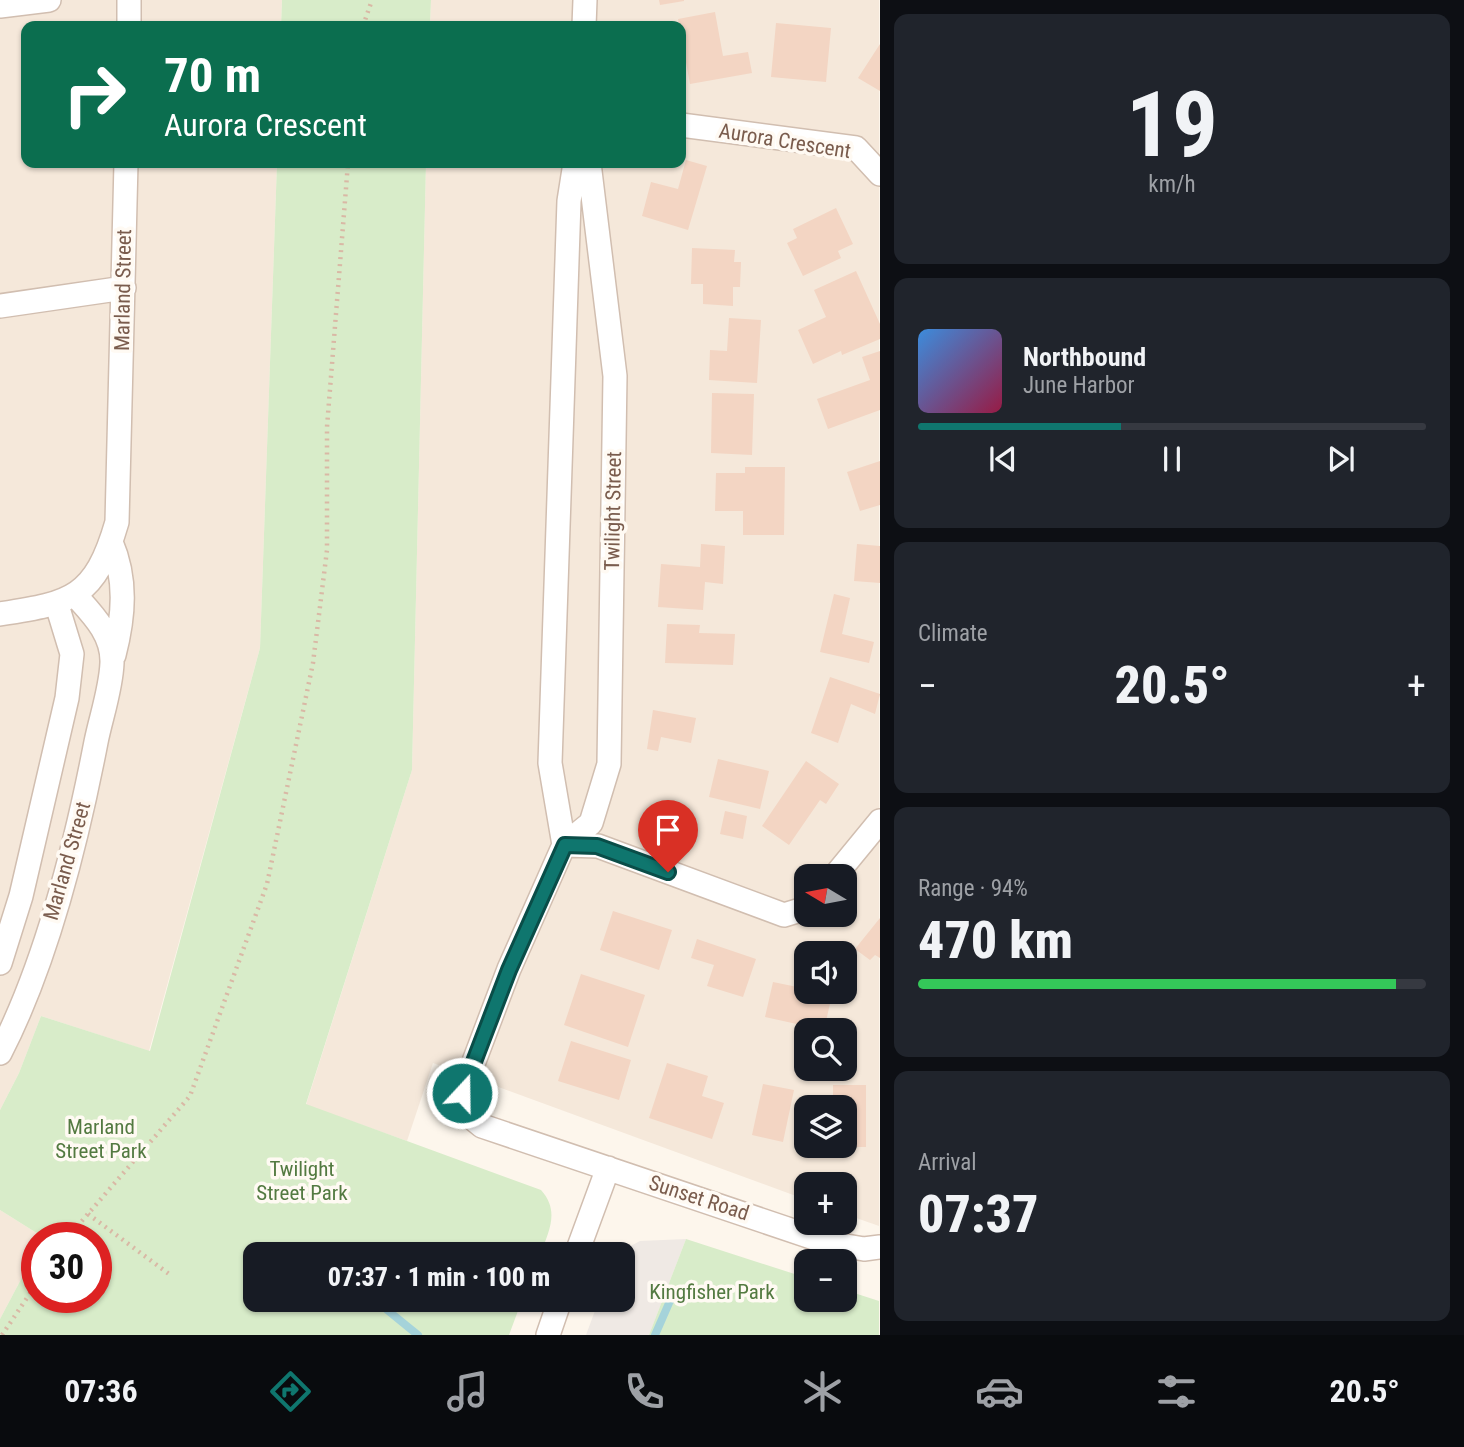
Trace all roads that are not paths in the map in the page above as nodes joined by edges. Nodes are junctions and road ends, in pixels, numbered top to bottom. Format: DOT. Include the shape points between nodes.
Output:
graph roads {
  1 [pos="48,0"];
  2 [pos="129,0"];
  3 [pos="585,0"];
  4 [pos="0,6"];
  5 [pos="129,21"];
  6 [pos="584,21"];
  7 [pos="686,126"];
  8 [pos="126,168"];
  9 [pos="574,168"];
  10 [pos="590,168"];
  11 [pos="880,174"];
  12 [pos="124,288"];
  13 [pos="0,306"];
  14 [pos="111,542"];
  15 [pos="66,600"];
  16 [pos="0,614"];
  17 [pos="112,662"];
  18 [pos="880,821"];
  19 [pos="565,845"];
  20 [pos="845,864"];
  21 [pos="794,912"];
  22 [pos="0,963"];
  23 [pos="0,1053"];
  24 [pos="608,1168"];
  25 [pos="581,1242"];
  26 [pos="880,1247"];
  27 [pos="556,1312"];
  28 [pos="548,1335"];
  1 -- 4 [label="street"];
  2 -- 5 [label="street"];
  3 -- 6 [label="street"];
  7 -- 11 [label="street, Aurora Crescent" via="856,148"];
  8 -- 12 [label="street, Marland Street"];
  9 -- 19 [label="street" via="569,201 550,764"];
  10 -- 19 [label="street, Twilight Street" via="615,376 609,764 591,823"];
  12 -- 13 [label="street"];
  12 -- 14 [label="street, Marland Street" via="117,522"];
  14 -- 15 [label="street, Marland Street" via="101,565"];
  14 -- 17 [label="street, Marland Street" via="121,563 123,582 120,632"];
  15 -- 16 [label="street"];
  15 -- 17 [label="street, Marland Street" via="104,629"];
  15 -- 22 [label="street, Marland Street" via="72,654 67,698 21,896"];
  17 -- 23 [label="street, Marland Street" via="86,791 54,913"];
  18 -- 20 [label="street"];
  19 -- 21 [label="street" via="597,846 784,915"];
  19 -- 24 [label="street, Twilight Street" via="509,970 462,1093 466,1113 482,1125"];
  24 -- 25 [label="street"];
  24 -- 26 [label="street, Sunset Road" via="829,1242 864,1250"];
  27 -- 28 [label="street"];
}
